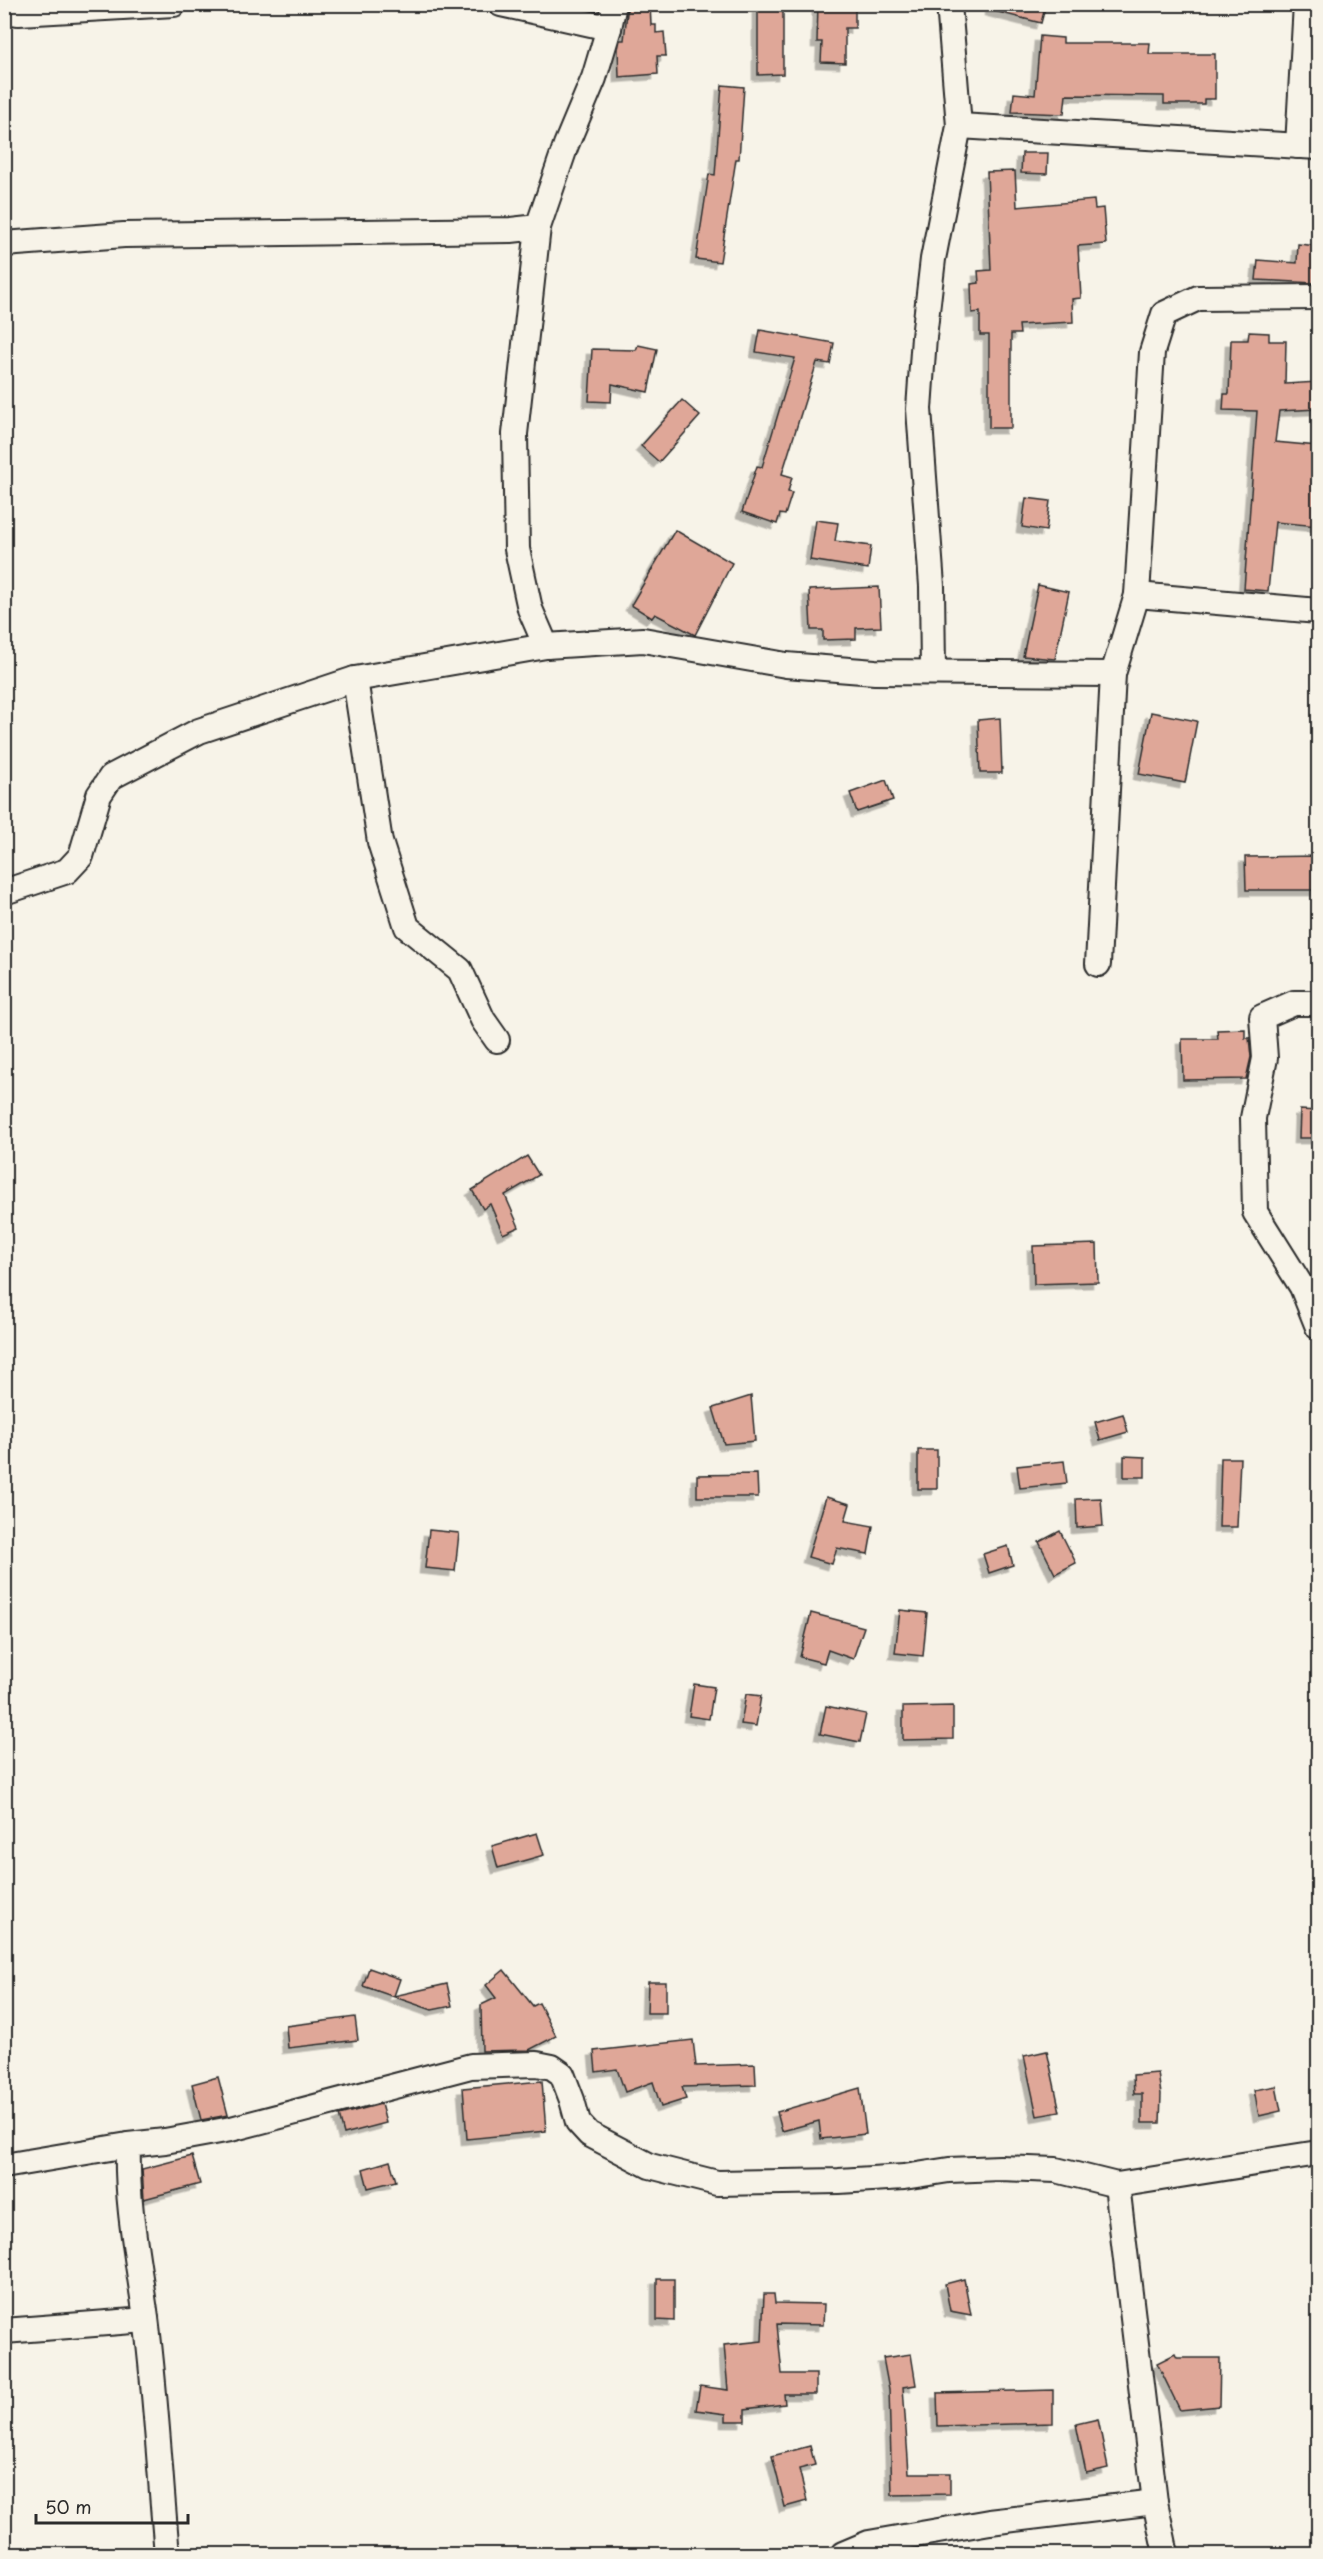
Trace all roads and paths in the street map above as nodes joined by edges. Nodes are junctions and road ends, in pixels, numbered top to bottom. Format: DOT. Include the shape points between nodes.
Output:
graph roads {
  1 [pos="174,4"];
  2 [pos="501,4"];
  3 [pos="614,4"];
  4 [pos="949,4"];
  5 [pos="1306,4"];
  6 [pos="4,10"];
  7 [pos="609,28"];
  8 [pos="959,126"];
  9 [pos="1308,147"];
  10 [pos="538,227"];
  11 [pos="4,244"];
  12 [pos="1318,297"];
  13 [pos="1137,595"];
  14 [pos="1318,611"];
  15 [pos="546,646"];
  16 [pos="933,672"];
  17 [pos="1113,674"];
  18 [pos="355,679"];
  19 [pos="4,892"];
  20 [pos="1098,964"];
  21 [pos="1318,1003"];
  22 [pos="497,1040"];
  23 [pos="1318,1327"];
  24 [pos="128,2145"];
  25 [pos="1318,2153"];
  26 [pos="4,2166"];
  27 [pos="1117,2185"];
  28 [pos="146,2320"];
  29 [pos="4,2331"];
  30 [pos="1155,2502"];
  31 [pos="167,2554"];
  32 [pos="843,2554"];
  33 [pos="1166,2554"];
  1 -- 6 [label="street" via="18,14"];
  2 -- 7 [label="street"];
  3 -- 7 [label="street"];
  4 -- 8 [label="street"];
  5 -- 9 [label="street"];
  7 -- 10 [label="street"];
  8 -- 9 [label="street"];
  8 -- 16 [label="street" via="933,260 919,409 932,586"];
  10 -- 11 [label="street" via="124,235"];
  10 -- 15 [label="street" via="515,434 517,549 530,609"];
  12 -- 13 [label="street" via="1198,298 1164,314 1152,352"];
  13 -- 14 [label="street"];
  13 -- 17 [label="street"];
  15 -- 16 [label="street" via="643,640 786,665"];
  15 -- 18 [label="street"];
  16 -- 17 [label="street"];
  17 -- 20 [label="street"];
  18 -- 19 [label="street" via="199,731 111,777 99,795 81,856 74,864 67,871"];
  18 -- 22 [label="street" via="380,842 407,927 460,970 483,1020"];
  21 -- 23 [label="street" via="1294,1003 1262,1017 1265,1058 1252,1118 1255,1212 1302,1287"];
  24 -- 26 [label="street"];
  24 -- 27 [label="street" via="231,2129 471,2066 537,2064 562,2074 578,2122 588,2134 650,2166 717,2183 838,2181 1000,2168 1056,2170"];
  24 -- 28 [label="street" via="130,2207"];
  25 -- 27 [label="street"];
  27 -- 30 [label="street"];
  28 -- 29 [label="street"];
  28 -- 31 [label="street"];
  30 -- 32 [label="street" via="979,2524 869,2543"];
  30 -- 33 [label="street"];
}
